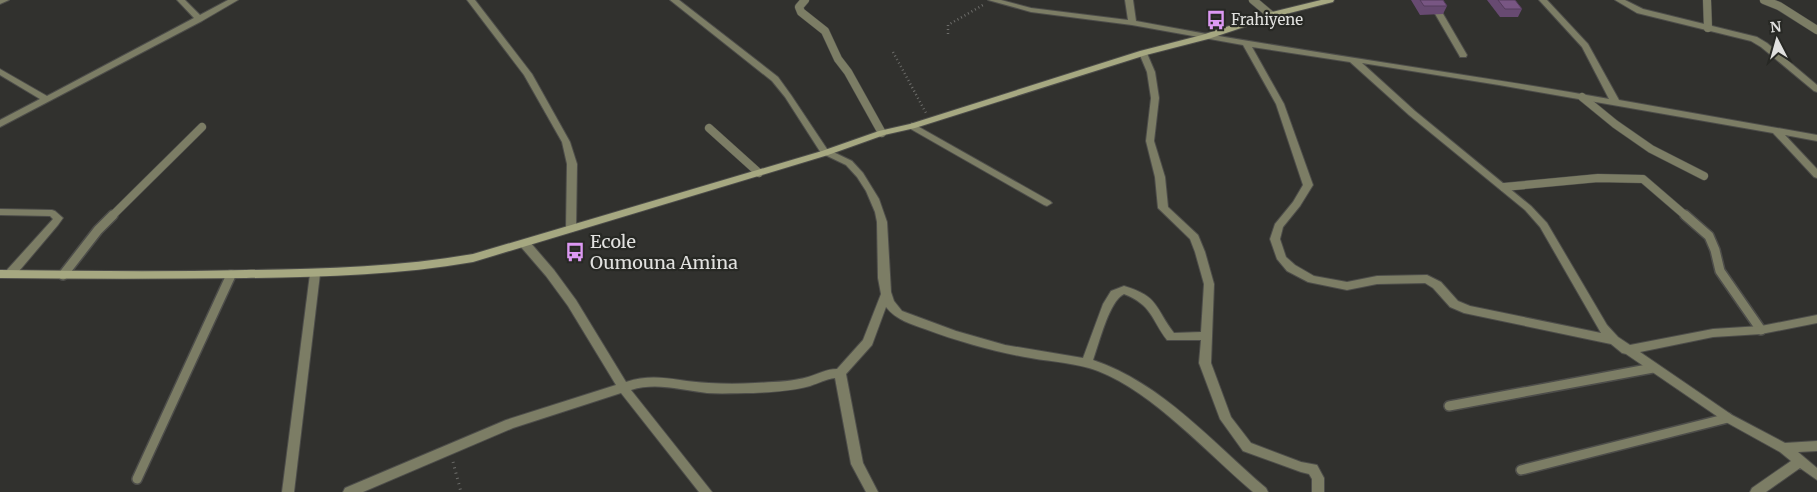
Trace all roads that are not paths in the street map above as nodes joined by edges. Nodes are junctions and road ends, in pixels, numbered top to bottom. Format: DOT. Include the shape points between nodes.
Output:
graph roads {
  1 [pos="5,0"];
  2 [pos="181,0"];
  3 [pos="234,0"];
  4 [pos="471,0"];
  5 [pos="674,0"];
  6 [pos="805,0"];
  7 [pos="992,0"];
  8 [pos="1128,0"];
  9 [pos="1253,0"];
  10 [pos="1330,0"];
  11 [pos="1431,0"];
  12 [pos="1543,0"];
  13 [pos="1620,0"];
  14 [pos="1707,0"];
  15 [pos="1764,0"];
  16 [pos="0,2"];
  17 [pos="1308,2"];
  18 [pos="1271,15"];
  19 [pos="199,19"];
  20 [pos="1132,23"];
  21 [pos="1708,28"];
  22 [pos="1817,30"];
  23 [pos="1205,37"];
  24 [pos="1246,43"];
  25 [pos="1143,53"];
  26 [pos="1463,55"];
  27 [pos="1353,61"];
  28 [pos="0,70"];
  29 [pos="1817,88"];
  30 [pos="1582,96"];
  31 [pos="46,99"];
  32 [pos="1616,103"];
  33 [pos="0,124"];
  34 [pos="912,126"];
  35 [pos="202,128"];
  36 [pos="710,128"];
  37 [pos="1775,130"];
  38 [pos="882,133"];
  39 [pos="1817,138"];
  40 [pos="825,153"];
  41 [pos="759,173"];
  42 [pos="1817,175"];
  43 [pos="1704,176"];
  44 [pos="1504,187"];
  45 [pos="1047,204"];
  46 [pos="0,212"];
  47 [pos="571,229"];
  48 [pos="525,244"];
  49 [pos="5,274"];
  50 [pos="316,274"];
  51 [pos="63,275"];
  52 [pos="231,275"];
  53 [pos="886,294"];
  54 [pos="1817,319"];
  55 [pos="1761,330"];
  56 [pos="1205,336"];
  57 [pos="1614,340"];
  58 [pos="1626,350"];
  59 [pos="1087,364"];
  60 [pos="1653,368"];
  61 [pos="840,373"];
  62 [pos="623,388"];
  63 [pos="1449,406"];
  64 [pos="1728,418"];
  65 [pos="1817,446"];
  66 [pos="1784,448"];
  67 [pos="1800,461"];
  68 [pos="1521,470"];
  69 [pos="1817,475"];
  70 [pos="137,479"];
  71 [pos="288,492"];
  72 [pos="349,492"];
  73 [pos="706,492"];
  74 [pos="872,492"];
  75 [pos="1262,492"];
  76 [pos="1318,492"];
  77 [pos="1756,492"];
  1 -- 16 [label="street"];
  2 -- 19 [label="street"];
  3 -- 19 [label="street"];
  4 -- 47 [label="street" via="528,74 566,142 572,164"];
  5 -- 40 [label="street" via="775,79"];
  6 -- 38 [label="lane" via="799,7 801,12 824,31"];
  7 -- 20 [label="street" via="1031,10"];
  8 -- 20 [label="street"];
  9 -- 18 [label="lane"];
  10 -- 17 [label="street"];
  11 -- 26 [label="street"];
  12 -- 32 [label="street" via="1585,46"];
  13 -- 21 [label="street" via="1640,11"];
  14 -- 21 [label="lane"];
  15 -- 22 [label="lane"];
  17 -- 18 [label="street"];
  18 -- 23 [label="street"];
  19 -- 31 [label="street"];
  20 -- 23 [label="street"];
  21 -- 29 [label="street" via="1754,39"];
  23 -- 24 [label="street"];
  23 -- 25 [label="street"];
  24 -- 27 [label="street"];
  24 -- 57 [label="street" via="1280,104 1308,185 1278,226 1275,239 1282,259 1291,268 1312,279 1347,286 1377,280 1427,280 1437,285 1454,304 1468,310"];
  25 -- 34 [label="street"];
  25 -- 56 [label="street" via="1152,72 1155,98 1150,141 1160,176 1163,208 1194,237 1208,284"];
  27 -- 30 [label="street"];
  27 -- 44 [label="street"];
  28 -- 31 [label="street"];
  30 -- 32 [label="street"];
  30 -- 43 [label="lane" via="1651,149"];
  31 -- 33 [label="street"];
  32 -- 37 [label="street"];
  34 -- 38 [label="street"];
  34 -- 45 [label="street"];
  35 -- 51 [label="lane" via="98,230"];
  36 -- 41 [label="lane"];
  37 -- 39 [label="street"];
  37 -- 42 [label="street"];
  38 -- 40 [label="street"];
  40 -- 41 [label="street"];
  40 -- 53 [label="street" via="846,160 874,197 883,227"];
  41 -- 47 [label="street"];
  44 -- 55 [label="lane" via="1598,178 1644,180 1709,236 1720,271"];
  44 -- 57 [label="street" via="1544,224 1603,328"];
  46 -- 49 [label="street" via="52,213 58,218 56,224"];
  47 -- 48 [label="street"];
  48 -- 50 [label="street" via="434,266"];
  48 -- 62 [label="street" via="572,303"];
  49 -- 51 [label="street"];
  50 -- 52 [label="street"];
  50 -- 71 [label="street"];
  51 -- 52 [label="street"];
  52 -- 70 [label="lane"];
  53 -- 59 [label="street" via="893,310 940,330 1010,350"];
  53 -- 61 [label="street" via="868,342"];
  54 -- 55 [label="street"];
  55 -- 58 [label="street" via="1713,333"];
  56 -- 59 [label="street" via="1171,338 1149,301 1124,290 1115,294 1107,307"];
  56 -- 76 [label="street" via="1205,363 1226,419 1247,447 1313,469 1318,478"];
  57 -- 58 [label="street"];
  58 -- 60 [label="street"];
  59 -- 75 [label="street" via="1111,372 1139,389"];
  60 -- 63 [label="lane"];
  60 -- 64 [label="street"];
  61 -- 62 [label="street" via="792,385 753,388 708,388 654,381"];
  61 -- 74 [label="street" via="857,464"];
  62 -- 72 [label="street" via="510,424"];
  62 -- 73 [label="street"];
  64 -- 66 [label="street"];
  64 -- 68 [label="lane"];
  65 -- 66 [label="street"];
  66 -- 67 [label="street"];
  67 -- 69 [label="street"];
  67 -- 77 [label="street"];
}
